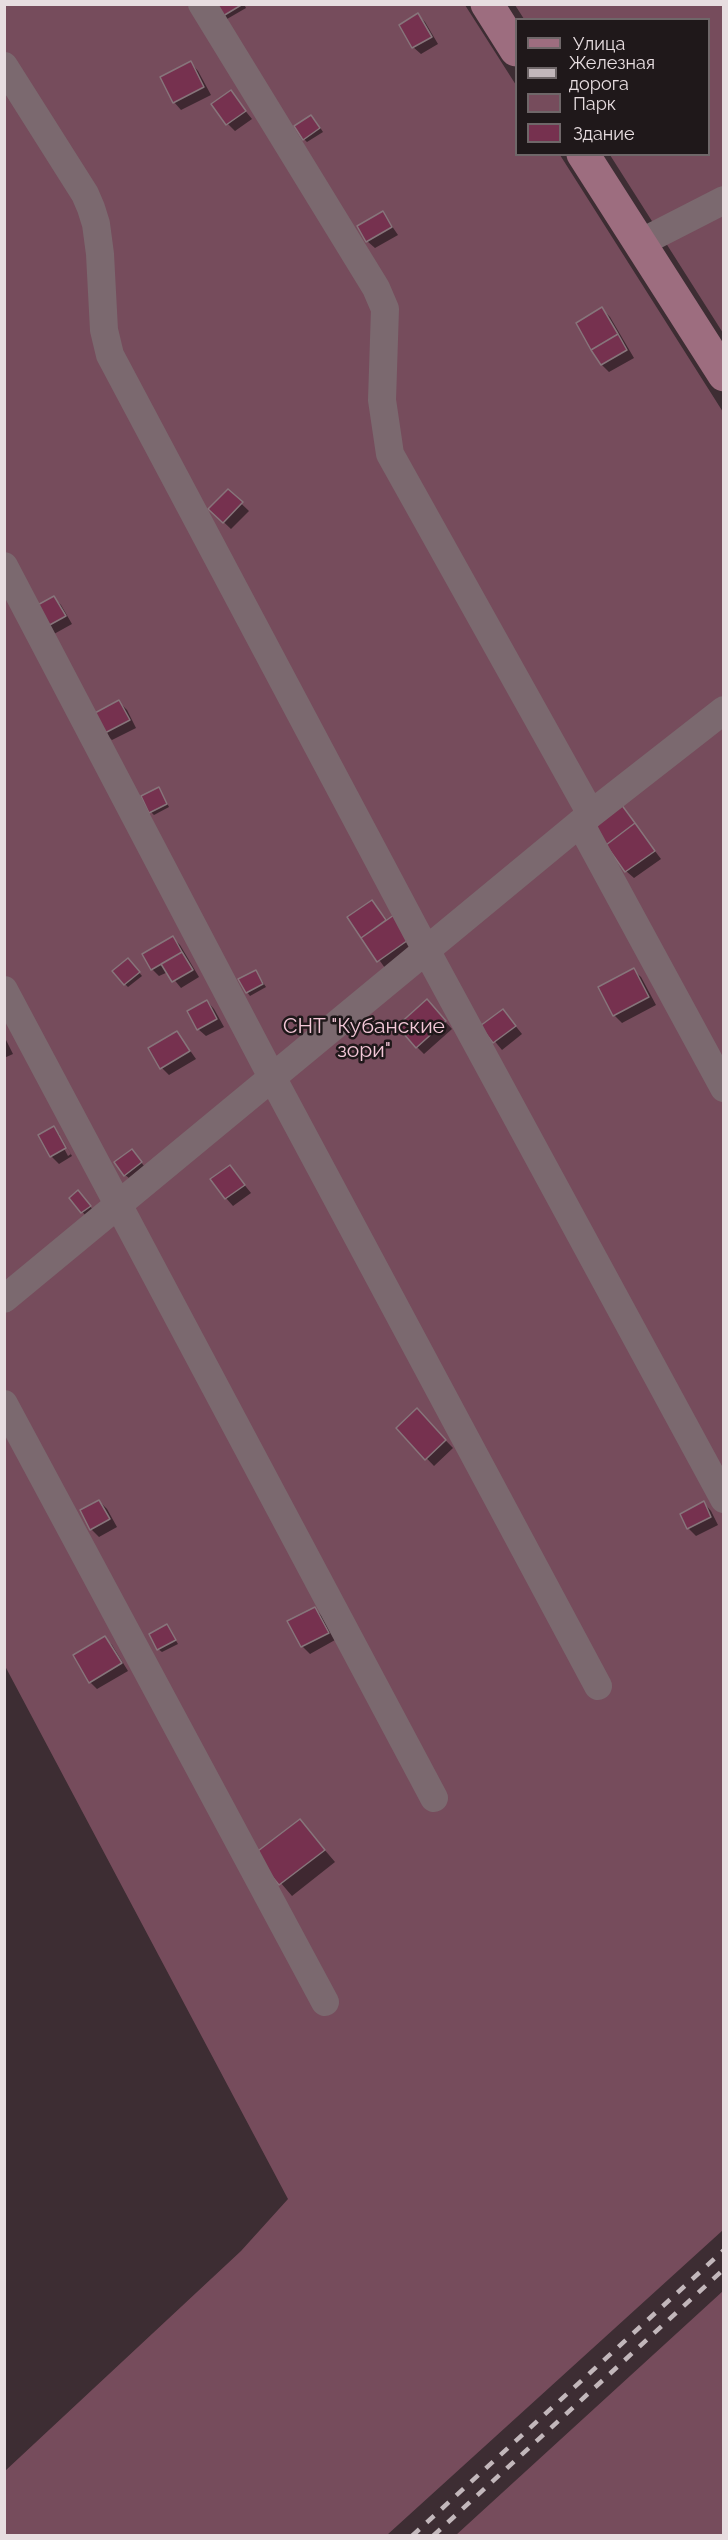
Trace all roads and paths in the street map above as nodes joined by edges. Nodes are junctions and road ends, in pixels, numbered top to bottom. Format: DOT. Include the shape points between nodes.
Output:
graph roads {
  1 [pos="202,4"];
  2 [pos="487,4"];
  3 [pos="515,48"];
  4 [pos="4,66"];
  5 [pos="584,156"];
  6 [pos="723,200"];
  7 [pos="639,243"];
  8 [pos="723,375"];
  9 [pos="4,566"];
  10 [pos="723,710"];
  11 [pos="586,818"];
  12 [pos="426,950"];
  13 [pos="4,990"];
  14 [pos="272,1077"];
  15 [pos="723,1088"];
  16 [pos="119,1204"];
  17 [pos="4,1299"];
  18 [pos="4,1404"];
  19 [pos="723,1498"];
  20 [pos="598,1686"];
  21 [pos="434,1798"];
  22 [pos="325,2002"];
  1 -- 11 [label="lane" via="376,288 385,309 382,400 390,454"];
  2 -- 3 [label="main road"];
  4 -- 12 [label="lane" via="91,208 100,254 104,330 110,355"];
  5 -- 7 [label="main road"];
  6 -- 7 [label="lane"];
  7 -- 8 [label="main road"];
  9 -- 14 [label="lane"];
  10 -- 11 [label="lane"];
  11 -- 12 [label="lane"];
  11 -- 15 [label="lane"];
  12 -- 14 [label="lane"];
  12 -- 19 [label="lane"];
  13 -- 16 [label="lane"];
  14 -- 16 [label="lane"];
  14 -- 20 [label="lane"];
  16 -- 17 [label="lane"];
  16 -- 21 [label="lane"];
  18 -- 22 [label="lane"];
}
